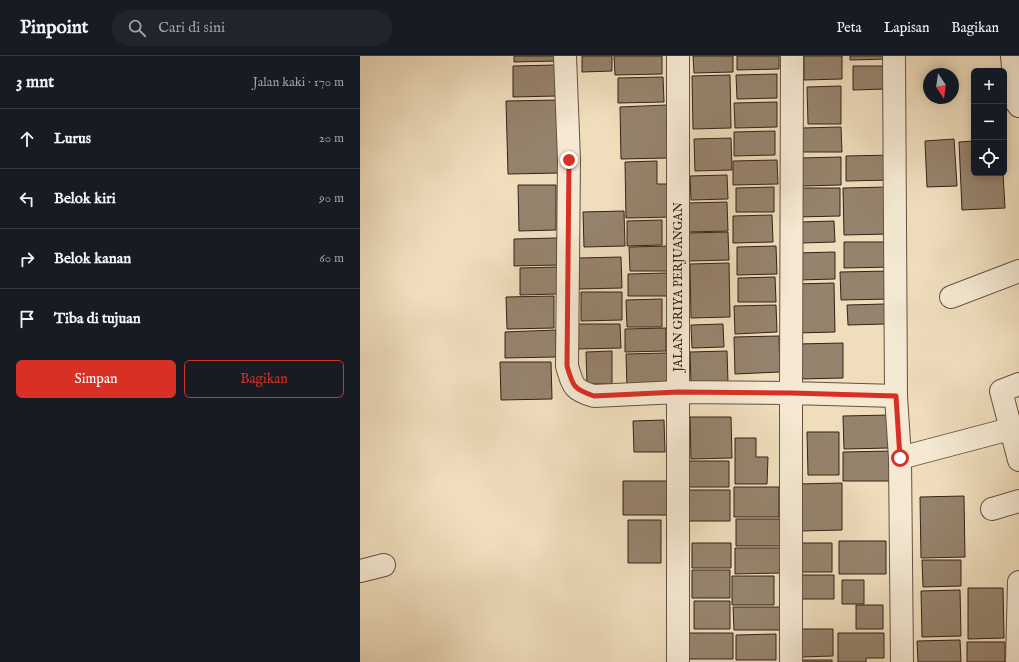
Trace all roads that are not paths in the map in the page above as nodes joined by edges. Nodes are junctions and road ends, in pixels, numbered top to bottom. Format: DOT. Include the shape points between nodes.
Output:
graph roads {
  1 [pos="565,56"];
  2 [pos="678,56"];
  3 [pos="792,56"];
  4 [pos="894,56"];
  5 [pos="1012,56"];
  6 [pos="1019,106"];
  7 [pos="1019,271"];
  8 [pos="950,298"];
  9 [pos="1019,384"];
  10 [pos="678,392"];
  11 [pos="791,393"];
  12 [pos="896,396"];
  13 [pos="1010,429"];
  14 [pos="900,458"];
  15 [pos="1019,460"];
  16 [pos="1019,501"];
  17 [pos="992,509"];
  18 [pos="384,565"];
  19 [pos="360,571"];
  20 [pos="1019,582"];
  21 [pos="678,662"];
  22 [pos="791,662"];
  23 [pos="902,662"];
  24 [pos="1017,662"];
  1 -- 10 [label="street" via="569,160 567,366 572,384 576,389 594,396"];
  2 -- 10 [label="street, JALAN GRIYA PERJUANGAN"];
  3 -- 11 [label="street"];
  4 -- 12 [label="street"];
  5 -- 6 [label="street" via="1016,102"];
  7 -- 8 [label="street"];
  9 -- 13 [label="street" via="1001,390"];
  10 -- 11 [label="street"];
  10 -- 21 [label="street, JALAN GRIYA PERJUANGAN"];
  11 -- 12 [label="street"];
  11 -- 22 [label="street"];
  12 -- 14 [label="street"];
  13 -- 14 [label="street"];
  13 -- 15 [label="street"];
  14 -- 23 [label="street"];
  16 -- 17 [label="street"];
  18 -- 19 [label="street"];
  20 -- 24 [label="street"];
}
